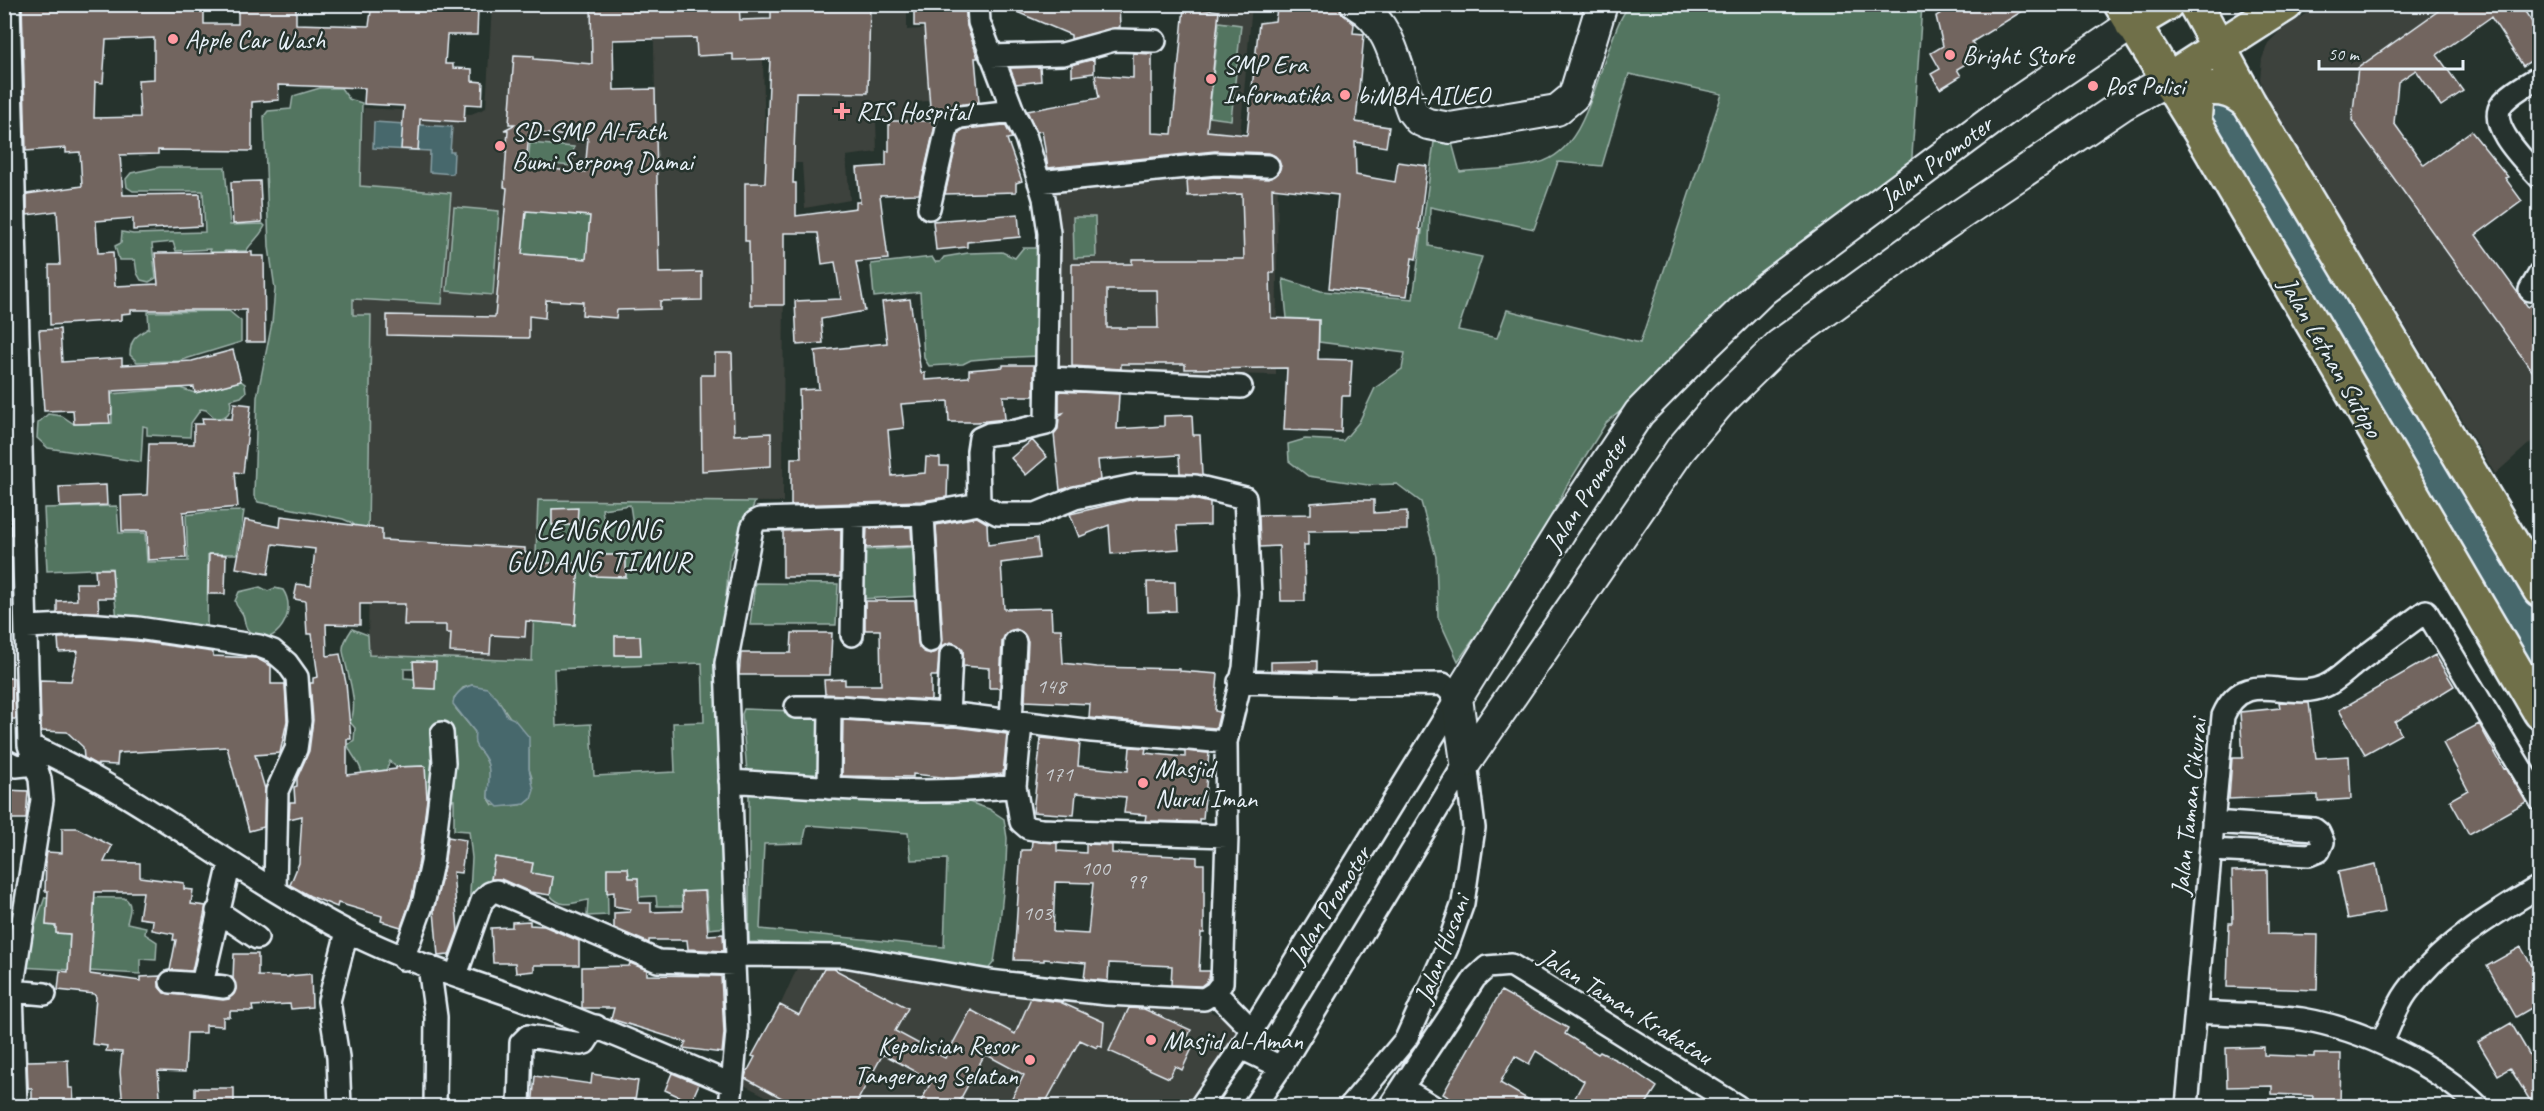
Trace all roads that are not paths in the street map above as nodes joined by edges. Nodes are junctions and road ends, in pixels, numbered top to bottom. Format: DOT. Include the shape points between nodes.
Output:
graph roads {
  1 [pos="9,4"];
  2 [pos="978,4"];
  3 [pos="1356,4"];
  4 [pos="1602,4"];
  5 [pos="2166,4"];
  6 [pos="2195,4"];
  7 [pos="2286,4"];
  8 [pos="2126,14"];
  9 [pos="1155,40"];
  10 [pos="2219,46"];
  11 [pos="991,56"];
  12 [pos="2540,76"];
  13 [pos="2166,81"];
  14 [pos="2249,103"];
  15 [pos="1012,111"];
  16 [pos="2194,123"];
  17 [pos="1268,166"];
  18 [pos="2540,178"];
  19 [pos="1039,182"];
  20 [pos="929,208"];
  21 [pos="11,266"];
  22 [pos="1047,378"];
  23 [pos="1241,387"];
  24 [pos="979,504"];
  25 [pos="923,514"];
  26 [pos="854,517"];
  27 [pos="14,545"];
  28 [pos="2540,590"];
  29 [pos="27,627"];
  30 [pos="852,635"];
  31 [pos="930,641"];
  32 [pos="1015,642"];
  33 [pos="951,655"];
  34 [pos="1239,682"];
  35 [pos="1457,698"];
  36 [pos="796,707"];
  37 [pos="830,707"];
  38 [pos="2540,712"];
  39 [pos="948,715"];
  40 [pos="1016,723"];
  41 [pos="442,733"];
  42 [pos="1226,742"];
  43 [pos="32,754"];
  44 [pos="4,760"];
  45 [pos="1466,762"];
  46 [pos="730,781"];
  47 [pos="1015,786"];
  48 [pos="829,788"];
  49 [pos="2540,800"];
  50 [pos="2213,822"];
  51 [pos="1227,836"];
  52 [pos="2211,850"];
  53 [pos="230,863"];
  54 [pos="2540,886"];
  55 [pos="275,890"];
  56 [pos="218,911"];
  57 [pos="347,932"];
  58 [pos="257,938"];
  59 [pos="11,951"];
  60 [pos="403,958"];
  61 [pos="735,960"];
  62 [pos="429,966"];
  63 [pos="456,975"];
  64 [pos="171,982"];
  65 [pos="202,984"];
  66 [pos="224,987"];
  67 [pos="12,991"];
  68 [pos="1215,992"];
  69 [pos="45,994"];
  70 [pos="2196,1012"];
  71 [pos="596,1026"];
  72 [pos="1246,1039"];
  73 [pos="2382,1042"];
  74 [pos="10,1062"];
  75 [pos="1281,1067"];
  76 [pos="731,1084"];
  77 [pos="1404,1089"];
  78 [pos="16,1107"];
  79 [pos="340,1107"];
  80 [pos="435,1107"];
  81 [pos="519,1107"];
  82 [pos="730,1107"];
  83 [pos="1201,1107"];
  84 [pos="1254,1107"];
  85 [pos="1350,1107"];
  86 [pos="1390,1107"];
  87 [pos="1432,1107"];
  88 [pos="1737,1107"];
  89 [pos="2187,1107"];
  90 [pos="2478,1107"];
  1 -- 21 [label="street"];
  2 -- 11 [label="street" via="979,22"];
  3 -- 4 [label="street" via="1386,34 1412,111 1419,120 1450,128 1547,113 1566,104 1576,89"];
  5 -- 8 [label="main road"];
  6 -- 10 [label="main road"];
  7 -- 10 [label="main road"];
  8 -- 13 [label="main road, Jalan Letnan Sutopo"];
  8 -- 35 [label="street, Jalan Promoter" via="2005,110 1763,290 1639,413 1564,524"];
  9 -- 11 [label="street" via="1100,42 1063,54"];
  10 -- 13 [label="main road"];
  10 -- 14 [label="main road"];
  11 -- 15 [label="street"];
  12 -- 18 [label="street" via="2503,102 2498,115 2500,129"];
  13 -- 16 [label="main road, Jalan Letnan Sutopo"];
  13 -- 45 [label="street, Jalan Promoter" via="2124,104 1936,231 1779,345 1719,404 1680,450"];
  14 -- 16 [label="main road" via="2231,90 2205,89 2196,99"];
  14 -- 28 [label="main road"];
  15 -- 19 [label="street" via="1026,138"];
  15 -- 20 [label="street" via="960,117 948,124"];
  16 -- 38 [label="main road, Jalan Letnan Sutopo"];
  17 -- 19 [label="street" via="1215,164"];
  19 -- 22 [label="street" via="1050,233"];
  21 -- 27 [label="street"];
  22 -- 23 [label="street"];
  22 -- 24 [label="street" via="1046,424 980,438"];
  24 -- 25 [label="street"];
  24 -- 34 [label="street" via="998,514 1036,514 1075,498 1138,485 1195,486 1245,498 1250,594 1244,668"];
  25 -- 26 [label="street"];
  25 -- 31 [label="street"];
  26 -- 30 [label="street"];
  26 -- 46 [label="street" via="760,519 752,528 726,663"];
  27 -- 29 [label="street"];
  29 -- 43 [label="street"];
  29 -- 55 [label="street" via="86,624 138,628 259,646 287,663 297,678 300,721 296,749 277,791"];
  32 -- 40 [label="street"];
  33 -- 39 [label="street"];
  34 -- 35 [label="street" via="1443,684"];
  34 -- 42 [label="street"];
  35 -- 45 [label="street, Jalan Husani"];
  35 -- 72 [label="street, Jalan Promoter"];
  36 -- 37 [label="street"];
  37 -- 39 [label="street"];
  37 -- 48 [label="street"];
  39 -- 40 [label="street"];
  40 -- 42 [label="street"];
  40 -- 47 [label="street"];
  41 -- 60 [label="street" via="444,763 432,863 424,900"];
  42 -- 51 [label="street"];
  43 -- 44 [label="street" via="16,766"];
  43 -- 53 [label="street" via="64,760"];
  43 -- 59 [label="street" via="42,800"];
  45 -- 75 [label="street, Jalan Promoter"];
  45 -- 85 [label="street, Jalan Husani" via="1474,828 1463,903 1406,1040"];
  46 -- 48 [label="street"];
  46 -- 61 [label="street"];
  47 -- 48 [label="street"];
  47 -- 51 [label="street" via="1021,822 1028,828"];
  49 -- 50 [label="street, Jalan Taman Cikurai" via="2426,611 2325,686 2302,690 2252,688 2229,702 2223,716"];
  50 -- 52 [label="street, Jalan Taman Cikurai"];
  50 -- 52 [label="street" via="2314,828 2323,842 2319,851 2309,855"];
  51 -- 68 [label="street" via="1222,983"];
  52 -- 70 [label="street, Jalan Taman Cikurai"];
  53 -- 55 [label="street"];
  53 -- 56 [label="street"];
  54 -- 73 [label="street" via="2445,950 2406,993"];
  55 -- 57 [label="street"];
  56 -- 58 [label="street"];
  56 -- 65 [label="street"];
  57 -- 60 [label="street"];
  57 -- 79 [label="street" via="329,1001 338,1057"];
  59 -- 67 [label="street"];
  60 -- 62 [label="street"];
  61 -- 63 [label="street" via="658,961 496,891 482,901"];
  61 -- 68 [label="street" via="843,956 989,981 1107,994 1204,999"];
  61 -- 76 [label="street" via="737,1033"];
  62 -- 63 [label="street"];
  62 -- 80 [label="street" via="436,1017"];
  63 -- 71 [label="street"];
  64 -- 65 [label="street"];
  65 -- 66 [label="street"];
  67 -- 69 [label="street"];
  67 -- 74 [label="street"];
  68 -- 72 [label="street"];
  70 -- 73 [label="street" via="2303,1019"];
  70 -- 89 [label="street, Jalan Taman Cikurai"];
  71 -- 76 [label="street"];
  71 -- 81 [label="street" via="581,1044 528,1036 521,1043"];
  72 -- 75 [label="street"];
  72 -- 83 [label="street, Jalan Promoter"];
  73 -- 90 [label="street" via="2459,1088"];
  74 -- 78 [label="street"];
  75 -- 84 [label="street, Jalan Promoter"];
  76 -- 82 [label="street"];
  77 -- 86 [label="street, Jalan Taman Krakatau"];
  77 -- 87 [label="street"];
  77 -- 88 [label="street, Jalan Taman Krakatau" via="1475,978 1487,967 1511,965"];
}
